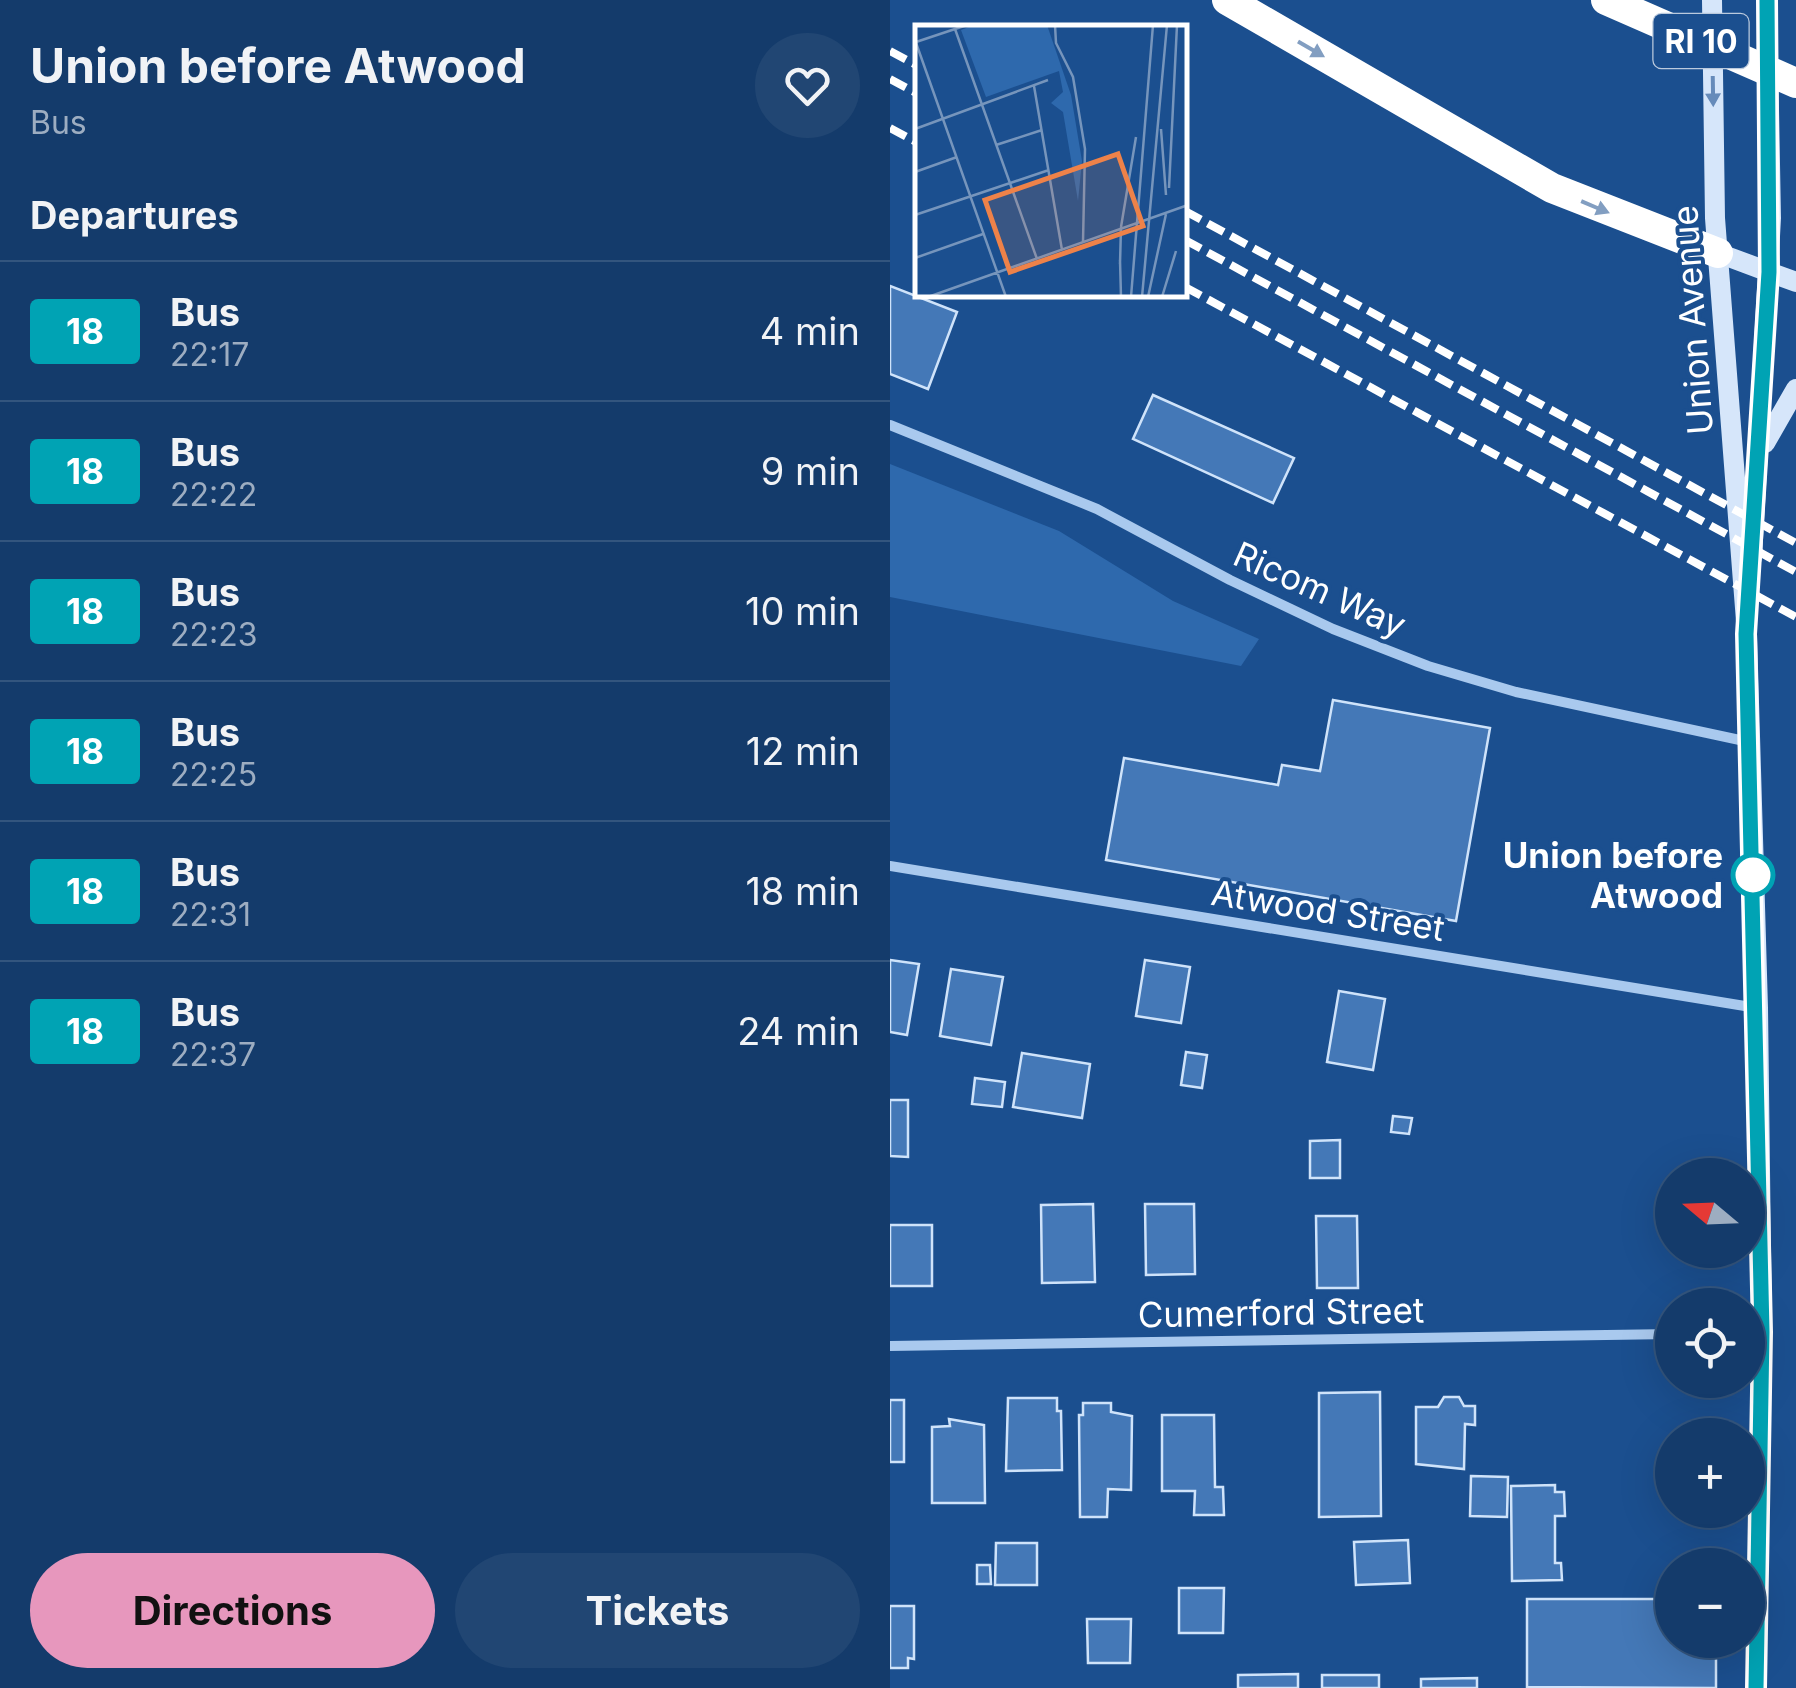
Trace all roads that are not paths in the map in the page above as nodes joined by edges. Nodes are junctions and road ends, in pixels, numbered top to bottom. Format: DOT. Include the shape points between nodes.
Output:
graph roads {
  1 [pos="1227,0"];
  2 [pos="1606,0"];
  3 [pos="1712,0"];
  4 [pos="1767,0"];
  5 [pos="1796,83"];
  6 [pos="1718,254"];
  7 [pos="1769,272"];
  8 [pos="1796,282"];
  9 [pos="1796,389"];
  10 [pos="890,426"];
  11 [pos="1758,464"];
  12 [pos="1746,634"];
  13 [pos="1749,742"];
  14 [pos="890,866"];
  15 [pos="1758,1008"];
  16 [pos="1755,1288"];
  17 [pos="1655,1334"];
  18 [pos="890,1346"];
  19 [pos="1755,1398"];
  20 [pos="1756,1688"];
  1 -- 6 [label="highway, one-way" via="1552,188"];
  2 -- 5 [label="highway, RI 10"];
  3 -- 6 [label="main road, Union Avenue, one-way"];
  4 -- 7 [label="main road, Union Avenue"];
  6 -- 7 [label="main road"];
  6 -- 12 [label="main road, Union Avenue"];
  7 -- 8 [label="main road"];
  7 -- 11 [label="main road, Union Avenue"];
  9 -- 11 [label="main road" via="1770,429"];
  10 -- 13 [label="street, Ricom Way" via="1097,509 1247,588 1428,666 1516,692"];
  11 -- 12 [label="main road, Union Avenue"];
  12 -- 13 [label="main road, Union Avenue"];
  13 -- 15 [label="main road, Union Avenue"];
  14 -- 15 [label="street, Atwood Street"];
  15 -- 16 [label="main road, Union Avenue"];
  17 -- 18 [label="street, Cumerford Street"];
  19 -- 20 [label="main road, Union Avenue"];
}
